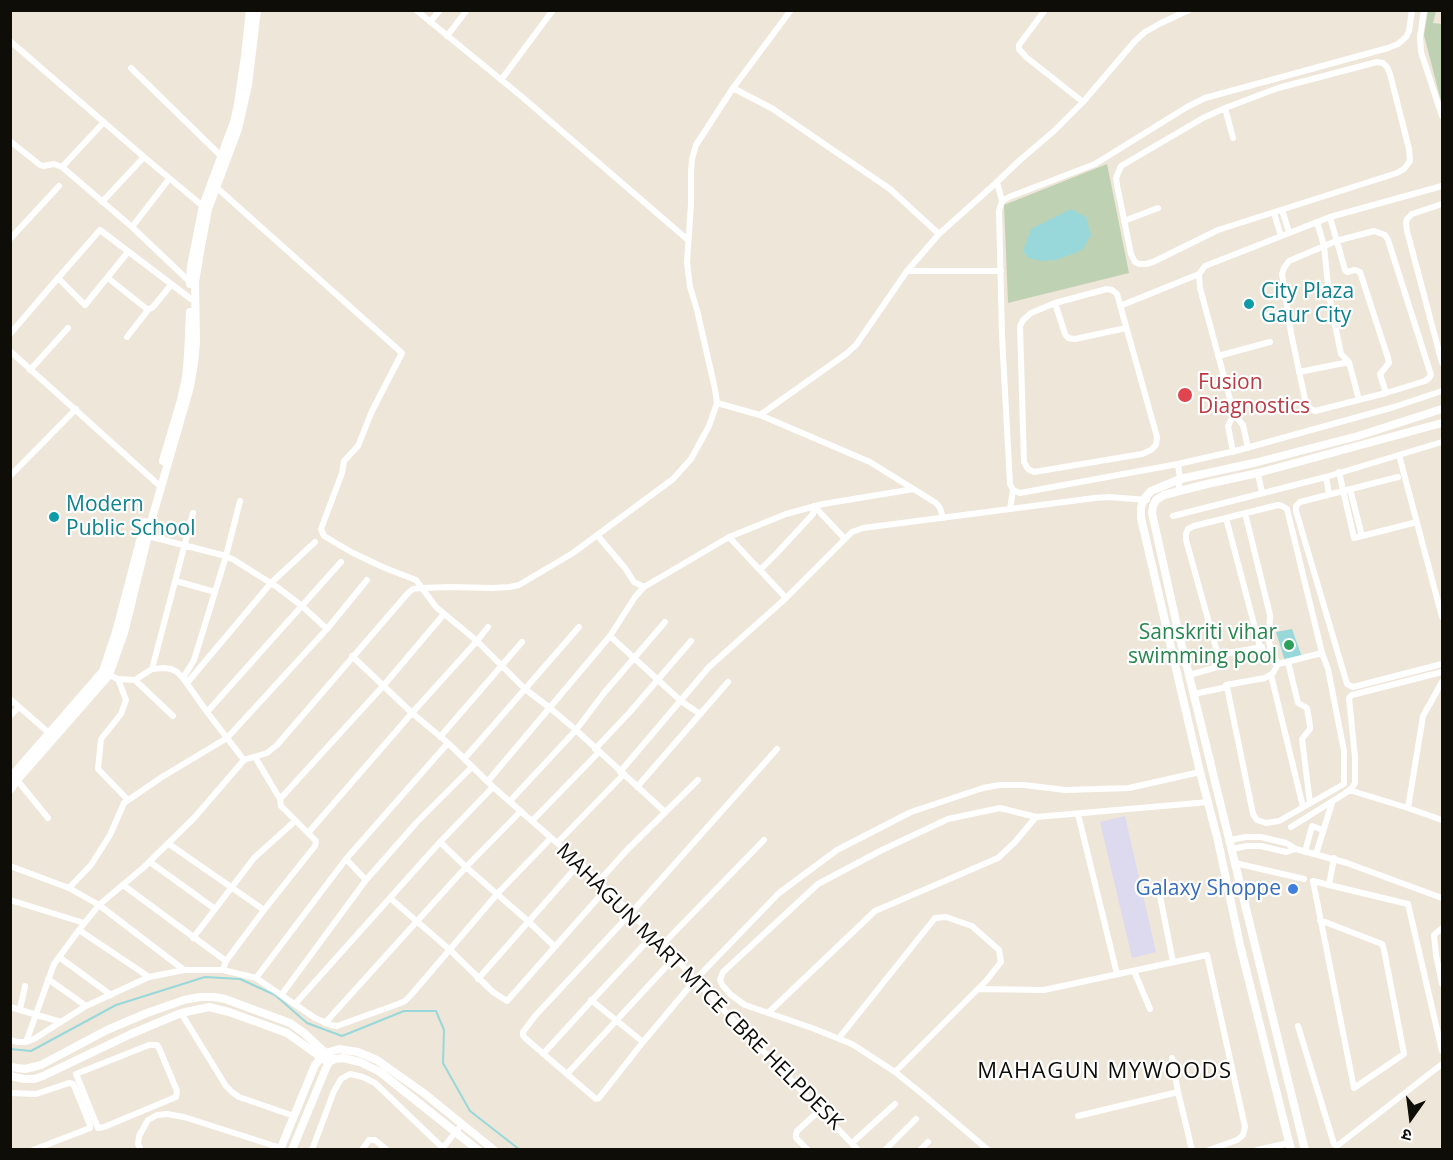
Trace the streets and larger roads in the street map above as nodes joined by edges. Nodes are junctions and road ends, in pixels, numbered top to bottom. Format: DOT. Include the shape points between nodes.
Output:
graph roads {
  1 [pos="250,10"];
  2 [pos="257,10"];
  3 [pos="416,10"];
  4 [pos="440,10"];
  5 [pos="467,10"];
  6 [pos="553,10"];
  7 [pos="791,10"];
  8 [pos="1045,10"];
  9 [pos="1190,10"];
  10 [pos="1412,10"];
  11 [pos="1424,10"];
  12 [pos="430,22"];
  13 [pos="447,36"];
  14 [pos="10,41"];
  15 [pos="131,68"];
  16 [pos="501,80"];
  17 [pos="733,88"];
  18 [pos="1083,102"];
  19 [pos="1225,108"];
  20 [pos="1443,116"];
  21 [pos="104,122"];
  22 [pos="1233,138"];
  23 [pos="10,141"];
  24 [pos="220,155"];
  25 [pos="144,157"];
  26 [pos="63,167"];
  27 [pos="169,179"];
  28 [pos="997,182"];
  29 [pos="59,186"];
  30 [pos="1443,186"];
  31 [pos="216,187"];
  32 [pos="1002,201"];
  33 [pos="102,202"];
  34 [pos="1443,204"];
  35 [pos="205,208"];
  36 [pos="1158,208"];
  37 [pos="1282,210"];
  38 [pos="1274,213"];
  39 [pos="1329,217"];
  40 [pos="1124,221"];
  41 [pos="1317,222"];
  42 [pos="132,227"];
  43 [pos="1289,232"];
  44 [pos="939,234"];
  45 [pos="1281,236"];
  46 [pos="10,239"];
  47 [pos="688,240"];
  48 [pos="1336,241"];
  49 [pos="1324,246"];
  50 [pos="128,252"];
  51 [pos="907,271"];
  52 [pos="1001,271"];
  53 [pos="1199,274"];
  54 [pos="58,278"];
  55 [pos="108,278"];
  56 [pos="190,282"];
  57 [pos="171,285"];
  58 [pos="191,299"];
  59 [pos="1055,303"];
  60 [pos="1120,306"];
  61 [pos="148,310"];
  62 [pos="68,328"];
  63 [pos="1126,328"];
  64 [pos="10,334"];
  65 [pos="127,337"];
  66 [pos="1270,342"];
  67 [pos="10,351"];
  68 [pos="1218,356"];
  69 [pos="1349,362"];
  70 [pos="1443,363"];
  71 [pos="30,370"];
  72 [pos="1299,372"];
  73 [pos="1443,392"];
  74 [pos="1386,393"];
  75 [pos="1359,400"];
  76 [pos="717,403"];
  77 [pos="1443,408"];
  78 [pos="76,410"];
  79 [pos="1234,414"];
  80 [pos="760,415"];
  81 [pos="1443,423"];
  82 [pos="1443,442"];
  83 [pos="1248,448"];
  84 [pos="1233,452"];
  85 [pos="1399,455"];
  86 [pos="1178,464"];
  87 [pos="1339,472"];
  88 [pos="1258,473"];
  89 [pos="10,476"];
  90 [pos="1326,477"];
  91 [pos="1398,477"];
  92 [pos="1180,479"];
  93 [pos="159,485"];
  94 [pos="914,489"];
  95 [pos="1013,490"];
  96 [pos="1347,490"];
  97 [pos="1178,492"];
  98 [pos="1262,493"];
  99 [pos="1329,494"];
  100 [pos="1144,499"];
  101 [pos="240,501"];
  102 [pos="1155,502"];
  103 [pos="814,506"];
  104 [pos="1010,509"];
  105 [pos="194,513"];
  106 [pos="1245,513"];
  107 [pos="1173,516"];
  108 [pos="944,518"];
  109 [pos="1226,518"];
  110 [pos="1417,522"];
  111 [pos="597,535"];
  112 [pos="148,536"];
  113 [pos="729,537"];
  114 [pos="845,539"];
  115 [pos="315,542"];
  116 [pos="185,545"];
  117 [pos="226,556"];
  118 [pos="341,562"];
  119 [pos="760,570"];
  120 [pos="367,580"];
  121 [pos="176,581"];
  122 [pos="271,583"];
  123 [pos="645,587"];
  124 [pos="422,588"];
  125 [pos="215,592"];
  126 [pos="786,598"];
  127 [pos="302,606"];
  128 [pos="444,614"];
  129 [pos="1443,617"];
  130 [pos="665,622"];
  131 [pos="488,627"];
  132 [pos="579,627"];
  133 [pos="327,629"];
  134 [pos="610,636"];
  135 [pos="477,641"];
  136 [pos="691,641"];
  137 [pos="522,642"];
  138 [pos="1269,645"];
  139 [pos="1260,647"];
  140 [pos="1322,653"];
  141 [pos="1218,655"];
  142 [pos="352,656"];
  143 [pos="635,658"];
  144 [pos="1288,662"];
  145 [pos="1278,664"];
  146 [pos="1443,664"];
  147 [pos="502,666"];
  148 [pos="152,669"];
  149 [pos="1443,672"];
  150 [pos="109,675"];
  151 [pos="1189,675"];
  152 [pos="1271,675"];
  153 [pos="118,679"];
  154 [pos="657,679"];
  155 [pos="135,680"];
  156 [pos="185,680"];
  157 [pos="728,682"];
  158 [pos="1443,682"];
  159 [pos="384,685"];
  160 [pos="1227,687"];
  161 [pos="525,689"];
  162 [pos="1194,694"];
  163 [pos="10,699"];
  164 [pos="681,700"];
  165 [pos="19,707"];
  166 [pos="550,708"];
  167 [pos="207,712"];
  168 [pos="412,713"];
  169 [pos="700,714"];
  170 [pos="10,716"];
  171 [pos="173,716"];
  172 [pos="576,730"];
  173 [pos="49,733"];
  174 [pos="440,737"];
  175 [pos="227,738"];
  176 [pos="448,743"];
  177 [pos="777,749"];
  178 [pos="597,751"];
  179 [pos="255,757"];
  180 [pos="464,759"];
  181 [pos="244,760"];
  182 [pos="472,767"];
  183 [pos="1200,772"];
  184 [pos="621,773"];
  185 [pos="14,779"];
  186 [pos="698,780"];
  187 [pos="488,781"];
  188 [pos="493,787"];
  189 [pos="637,787"];
  190 [pos="10,790"];
  191 [pos="1349,790"];
  192 [pos="128,800"];
  193 [pos="280,800"];
  194 [pos="510,801"];
  195 [pos="1209,802"];
  196 [pos="1332,802"];
  197 [pos="1310,803"];
  198 [pos="1303,807"];
  199 [pos="1408,808"];
  200 [pos="521,811"];
  201 [pos="665,812"];
  202 [pos="1078,814"];
  203 [pos="1036,817"];
  204 [pos="48,818"];
  205 [pos="1443,820"];
  206 [pos="295,821"];
  207 [pos="532,821"];
  208 [pos="1291,827"];
  209 [pos="1323,830"];
  210 [pos="308,833"];
  211 [pos="764,840"];
  212 [pos="554,841"];
  213 [pos="440,842"];
  214 [pos="169,843"];
  215 [pos="1231,844"];
  216 [pos="1305,852"];
  217 [pos="1316,854"];
  218 [pos="1334,858"];
  219 [pos="346,859"];
  220 [pos="150,862"];
  221 [pos="580,863"];
  222 [pos="1235,863"];
  223 [pos="10,866"];
  224 [pos="466,867"];
  225 [pos="1304,879"];
  226 [pos="366,880"];
  227 [pos="599,881"];
  228 [pos="123,885"];
  229 [pos="1329,885"];
  230 [pos="232,887"];
  231 [pos="69,888"];
  232 [pos="606,889"];
  233 [pos="1159,891"];
  234 [pos="498,893"];
  235 [pos="390,898"];
  236 [pos="1443,898"];
  237 [pos="10,900"];
  238 [pos="99,905"];
  239 [pos="215,909"];
  240 [pos="264,910"];
  241 [pos="631,913"];
  242 [pos="1320,920"];
  243 [pos="416,922"];
  244 [pos="529,922"];
  245 [pos="84,923"];
  246 [pos="1443,928"];
  247 [pos="79,930"];
  248 [pos="653,935"];
  249 [pos="193,938"];
  250 [pos="662,945"];
  251 [pos="555,947"];
  252 [pos="450,950"];
  253 [pos="58,957"];
  254 [pos="675,957"];
  255 [pos="226,961"];
  256 [pos="1173,962"];
  257 [pos="184,970"];
  258 [pos="223,970"];
  259 [pos="1134,971"];
  260 [pos="1117,974"];
  261 [pos="149,977"];
  262 [pos="256,978"];
  263 [pos="48,979"];
  264 [pos="478,979"];
  265 [pos="695,980"];
  266 [pos="1443,984"];
  267 [pos="25,987"];
  268 [pos="978,989"];
  269 [pos="282,994"];
  270 [pos="111,995"];
  271 [pos="591,1000"];
  272 [pos="295,1004"];
  273 [pos="86,1006"];
  274 [pos="10,1007"];
  275 [pos="20,1009"];
  276 [pos="1150,1009"];
  277 [pos="181,1013"];
  278 [pos="768,1013"];
  279 [pos="36,1014"];
  280 [pos="617,1021"];
  281 [pos="61,1022"];
  282 [pos="325,1023"];
  283 [pos="1298,1026"];
  284 [pos="839,1038"];
  285 [pos="121,1039"];
  286 [pos="10,1040"];
  287 [pos="26,1042"];
  288 [pos="643,1042"];
  289 [pos="1443,1051"];
  290 [pos="91,1053"];
  291 [pos="126,1053"];
  292 [pos="543,1054"];
  293 [pos="323,1055"];
  294 [pos="1172,1058"];
  295 [pos="331,1062"];
  296 [pos="1443,1064"];
  297 [pos="96,1066"];
  298 [pos="10,1067"];
  299 [pos="895,1072"];
  300 [pos="567,1074"];
  301 [pos="10,1076"];
  302 [pos="34,1079"];
  303 [pos="1178,1092"];
  304 [pos="10,1093"];
  305 [pos="36,1094"];
  306 [pos="895,1104"];
  307 [pos="820,1110"];
  308 [pos="294,1116"];
  309 [pos="1078,1116"];
  310 [pos="916,1119"];
  311 [pos="462,1124"];
  312 [pos="456,1132"];
  313 [pos="928,1142"];
  314 [pos="852,1143"];
  315 [pos="1290,1146"];
  316 [pos="33,1149"];
  317 [pos="141,1149"];
  318 [pos="281,1149"];
  319 [pos="292,1149"];
  320 [pos="312,1149"];
  321 [pos="363,1149"];
  322 [pos="387,1149"];
  323 [pos="443,1149"];
  324 [pos="478,1149"];
  325 [pos="494,1149"];
  326 [pos="808,1149"];
  327 [pos="858,1149"];
  328 [pos="885,1149"];
  329 [pos="920,1149"];
  330 [pos="988,1149"];
  331 [pos="1192,1149"];
  332 [pos="1209,1149"];
  333 [pos="1257,1149"];
  334 [pos="1305,1149"];
  1 -- 24 [label="street" via="238,104"];
  2 -- 31 [label="street" via="238,129"];
  3 -- 12 [label="street"];
  4 -- 12 [label="street"];
  5 -- 13 [label="street"];
  6 -- 16 [label="street"];
  7 -- 17 [label="street"];
  8 -- 18 [label="street" via="1019,50"];
  9 -- 18 [label="street" via="1145,32"];
  10 -- 32 [label="street" via="1409,31 1398,44 1205,98 1095,164"];
  11 -- 20 [label="street" via="1421,52"];
  12 -- 13 [label="street"];
  13 -- 16 [label="street"];
  14 -- 21 [label="street"];
  15 -- 24 [label="street"];
  16 -- 47 [label="street"];
  17 -- 44 [label="street" via="773,109 890,189"];
  17 -- 47 [label="street" via="696,145"];
  18 -- 28 [label="street"];
  19 -- 22 [label="street"];
  19 -- 37 [label="street" via="1278,88 1377,62 1383,63 1390,74 1409,149 1410,161 1404,169"];
  19 -- 40 [label="street" via="1121,166 1116,178"];
  21 -- 25 [label="street"];
  21 -- 26 [label="street"];
  23 -- 26 [label="street" via="40,165"];
  24 -- 35 [label="street"];
  25 -- 27 [label="street"];
  25 -- 33 [label="street"];
  26 -- 33 [label="street"];
  27 -- 35 [label="street"];
  27 -- 42 [label="street"];
  28 -- 32 [label="street"];
  28 -- 44 [label="street"];
  29 -- 46 [label="street"];
  30 -- 39 [label="street"];
  31 -- 35 [label="street"];
  31 -- 124 [label="street" via="402,353 358,446 344,461 321,529 324,536 353,553 417,580"];
  32 -- 52 [label="street"];
  33 -- 42 [label="street"];
  34 -- 70 [label="street" via="1412,214 1406,224"];
  35 -- 56 [label="street"];
  35 -- 93 [label="street" via="195,282 194,363"];
  36 -- 40 [label="street"];
  37 -- 38 [label="street"];
  37 -- 43 [label="street"];
  38 -- 40 [label="street" via="1218,230 1146,264 1133,259"];
  38 -- 45 [label="street"];
  39 -- 41 [label="street"];
  39 -- 48 [label="street"];
  41 -- 43 [label="street"];
  41 -- 49 [label="street"];
  42 -- 56 [label="street"];
  43 -- 45 [label="street"];
  44 -- 51 [label="street"];
  45 -- 53 [label="street" via="1210,263"];
  47 -- 76 [label="street" via="690,287"];
  48 -- 49 [label="street"];
  48 -- 74 [label="street" via="1345,270 1360,272 1388,358 1389,363 1380,374"];
  48 -- 74 [label="street" via="1374,231 1388,240 1431,375 1425,381"];
  49 -- 69 [label="street" via="1341,354"];
  49 -- 72 [label="street" via="1289,261 1282,274"];
  50 -- 54 [label="street" via="100,230"];
  50 -- 55 [label="street"];
  50 -- 57 [label="street"];
  51 -- 52 [label="street"];
  51 -- 80 [label="street" via="856,345"];
  52 -- 95 [label="street"];
  53 -- 60 [label="street"];
  53 -- 68 [label="street"];
  54 -- 55 [label="street" via="85,305"];
  54 -- 64 [label="street"];
  55 -- 61 [label="street"];
  56 -- 58 [label="street"];
  57 -- 58 [label="street"];
  57 -- 61 [label="street"];
  58 -- 93 [label="street" via="186,377"];
  59 -- 60 [label="street" via="1107,289 1117,294"];
  59 -- 63 [label="street" via="1068,338"];
  59 -- 63 [label="street" via="1032,313 1020,326 1024,462 1034,472 1142,454 1156,445"];
  60 -- 63 [label="street"];
  61 -- 65 [label="street"];
  62 -- 71 [label="street"];
  66 -- 68 [label="street"];
  67 -- 71 [label="street"];
  68 -- 79 [label="street"];
  69 -- 72 [label="street"];
  69 -- 75 [label="street"];
  71 -- 78 [label="street"];
  72 -- 75 [label="street" via="1306,404 1316,411"];
  73 -- 83 [label="street"];
  74 -- 75 [label="street"];
  76 -- 80 [label="street"];
  76 -- 111 [label="street" via="710,426 683,470"];
  77 -- 92 [label="street" via="1358,436"];
  78 -- 89 [label="street"];
  78 -- 93 [label="street"];
  79 -- 83 [label="street" via="1243,424"];
  79 -- 84 [label="street" via="1228,426"];
  80 -- 94 [label="street" via="870,462"];
  81 -- 88 [label="street"];
  82 -- 85 [label="street"];
  83 -- 84 [label="street"];
  84 -- 86 [label="street"];
  85 -- 87 [label="street"];
  85 -- 110 [label="street"];
  86 -- 92 [label="street"];
  86 -- 95 [label="street" via="1033,492 1020,494"];
  87 -- 90 [label="street"];
  87 -- 96 [label="street"];
  88 -- 97 [label="street"];
  88 -- 98 [label="street"];
  90 -- 98 [label="street"];
  90 -- 99 [label="street"];
  91 -- 96 [label="street"];
  92 -- 97 [label="street"];
  92 -- 100 [label="street" via="1151,491"];
  93 -- 112 [label="street"];
  93 -- 173 [label="street" via="106,664"];
  94 -- 103 [label="street"];
  94 -- 108 [label="street" via="936,503"];
  95 -- 104 [label="street"];
  96 -- 99 [label="street"];
  96 -- 110 [label="street" via="1354,538"];
  97 -- 102 [label="street"];
  98 -- 107 [label="street"];
  99 -- 146 [label="street" via="1300,502 1296,511 1347,684 1353,687"];
  100 -- 102 [label="street"];
  100 -- 104 [label="street" via="1095,498"];
  100 -- 183 [label="street" via="1141,518"];
  101 -- 117 [label="street"];
  102 -- 151 [label="street" via="1152,513"];
  103 -- 113 [label="street"];
  103 -- 114 [label="street"];
  103 -- 119 [label="street" via="813,514"];
  104 -- 108 [label="street"];
  105 -- 116 [label="street"];
  106 -- 109 [label="street"];
  106 -- 138 [label="street" via="1270,615"];
  106 -- 140 [label="street" via="1278,505 1287,509"];
  108 -- 114 [label="street" via="863,528"];
  109 -- 139 [label="street"];
  109 -- 141 [label="street" via="1194,526 1186,534"];
  110 -- 129 [label="street"];
  111 -- 123 [label="street" via="634,582"];
  111 -- 124 [label="street" via="519,585"];
  112 -- 116 [label="street"];
  112 -- 150 [label="street"];
  113 -- 119 [label="street"];
  113 -- 123 [label="street"];
  114 -- 126 [label="street"];
  115 -- 122 [label="street"];
  116 -- 117 [label="street"];
  116 -- 121 [label="street"];
  117 -- 122 [label="street"];
  117 -- 125 [label="street"];
  118 -- 127 [label="street"];
  119 -- 126 [label="street"];
  120 -- 133 [label="street"];
  121 -- 125 [label="street"];
  121 -- 148 [label="street"];
  122 -- 127 [label="street"];
  122 -- 156 [label="street"];
  123 -- 134 [label="street" via="634,597"];
  124 -- 128 [label="street"];
  124 -- 142 [label="street" via="408,592"];
  125 -- 156 [label="street"];
  126 -- 164 [label="street" via="709,667"];
  127 -- 133 [label="street"];
  127 -- 167 [label="street"];
  128 -- 135 [label="street"];
  128 -- 159 [label="street"];
  130 -- 143 [label="street"];
  131 -- 135 [label="street"];
  132 -- 161 [label="street"];
  133 -- 175 [label="street"];
  134 -- 143 [label="street"];
  134 -- 166 [label="street"];
  135 -- 147 [label="street"];
  135 -- 168 [label="street"];
  136 -- 154 [label="street"];
  137 -- 147 [label="street"];
  138 -- 139 [label="street"];
  138 -- 145 [label="street"];
  139 -- 141 [label="street"];
  140 -- 144 [label="street"];
  140 -- 197 [label="street" via="1344,751 1344,784"];
  141 -- 151 [label="street" via="1221,666"];
  142 -- 159 [label="street, MAHAGUN MART MTCE CBRE HELPDESK"];
  142 -- 179 [label="street" via="277,746"];
  143 -- 154 [label="street"];
  143 -- 172 [label="street"];
  144 -- 145 [label="street"];
  144 -- 197 [label="street" via="1298,703 1307,708 1310,726 1302,739"];
  145 -- 152 [label="street"];
  147 -- 161 [label="street"];
  147 -- 174 [label="street"];
  148 -- 155 [label="street"];
  148 -- 156 [label="street" via="171,669"];
  149 -- 191 [label="street" via="1349,698 1356,771 1355,783"];
  150 -- 153 [label="street"];
  150 -- 185 [label="street"];
  151 -- 162 [label="street"];
  152 -- 160 [label="street"];
  152 -- 198 [label="street"];
  153 -- 155 [label="street"];
  153 -- 192 [label="street" via="126,700 121,714 101,739 98,769"];
  154 -- 164 [label="street"];
  154 -- 178 [label="street"];
  155 -- 171 [label="street"];
  156 -- 167 [label="street"];
  157 -- 169 [label="street"];
  158 -- 199 [label="street" via="1423,716"];
  159 -- 168 [label="street, MAHAGUN MART MTCE CBRE HELPDESK"];
  159 -- 193 [label="street"];
  160 -- 162 [label="street"];
  160 -- 198 [label="street" via="1257,820 1279,821"];
  161 -- 166 [label="street"];
  161 -- 180 [label="street"];
  162 -- 215 [label="street"];
  163 -- 165 [label="street"];
  164 -- 169 [label="street"];
  164 -- 184 [label="street"];
  165 -- 170 [label="street"];
  165 -- 173 [label="street"];
  166 -- 172 [label="street"];
  166 -- 187 [label="street"];
  167 -- 175 [label="street"];
  168 -- 174 [label="street, MAHAGUN MART MTCE CBRE HELPDESK"];
  168 -- 210 [label="street"];
  169 -- 189 [label="street"];
  172 -- 178 [label="street"];
  172 -- 194 [label="street"];
  173 -- 185 [label="street"];
  174 -- 176 [label="street, MAHAGUN MART MTCE CBRE HELPDESK"];
  175 -- 181 [label="street"];
  175 -- 192 [label="street"];
  176 -- 180 [label="street, MAHAGUN MART MTCE CBRE HELPDESK"];
  176 -- 219 [label="street"];
  177 -- 241 [label="street"];
  178 -- 184 [label="street"];
  178 -- 207 [label="street"];
  179 -- 181 [label="street"];
  179 -- 193 [label="street"];
  180 -- 182 [label="street, MAHAGUN MART MTCE CBRE HELPDESK"];
  181 -- 214 [label="street"];
  182 -- 187 [label="street, MAHAGUN MART MTCE CBRE HELPDESK"];
  182 -- 226 [label="street"];
  183 -- 195 [label="street"];
  183 -- 265 [label="street" via="1129,788 1065,790 1000,785 911,812 837,850 779,893"];
  184 -- 189 [label="street"];
  184 -- 212 [label="street"];
  185 -- 190 [label="street"];
  185 -- 204 [label="street"];
  186 -- 201 [label="street"];
  187 -- 188 [label="street, MAHAGUN MART MTCE CBRE HELPDESK"];
  188 -- 194 [label="street, MAHAGUN MART MTCE CBRE HELPDESK"];
  188 -- 213 [label="street"];
  189 -- 201 [label="street"];
  191 -- 196 [label="street"];
  191 -- 199 [label="street"];
  192 -- 231 [label="street" via="91,865"];
  193 -- 206 [label="street"];
  194 -- 200 [label="street, MAHAGUN MART MTCE CBRE HELPDESK"];
  195 -- 202 [label="street"];
  195 -- 315 [label="street"];
  196 -- 208 [label="street"];
  196 -- 209 [label="street"];
  197 -- 198 [label="street"];
  199 -- 205 [label="street"];
  200 -- 207 [label="street, MAHAGUN MART MTCE CBRE HELPDESK"];
  200 -- 224 [label="street"];
  201 -- 227 [label="street"];
  202 -- 203 [label="street"];
  202 -- 260 [label="street"];
  203 -- 278 [label="street" via="998,858 875,911"];
  203 -- 278 [label="street" via="1000,807 948,819 818,884 723,972 720,980 731,995"];
  206 -- 210 [label="street"];
  206 -- 230 [label="street" via="254,858"];
  207 -- 212 [label="street, MAHAGUN MART MTCE CBRE HELPDESK"];
  209 -- 216 [label="street" via="1312,826"];
  209 -- 217 [label="street"];
  210 -- 240 [label="street" via="316,841 315,846"];
  211 -- 250 [label="street"];
  212 -- 221 [label="street, MAHAGUN MART MTCE CBRE HELPDESK"];
  212 -- 234 [label="street"];
  213 -- 224 [label="street"];
  213 -- 235 [label="street"];
  214 -- 220 [label="street"];
  214 -- 230 [label="street"];
  215 -- 216 [label="street" via="1246,837 1261,837"];
  215 -- 222 [label="street"];
  216 -- 217 [label="street"];
  217 -- 218 [label="street"];
  218 -- 229 [label="street"];
  218 -- 236 [label="street"];
  219 -- 226 [label="street"];
  219 -- 262 [label="street"];
  220 -- 228 [label="street"];
  220 -- 239 [label="street"];
  221 -- 227 [label="street, MAHAGUN MART MTCE CBRE HELPDESK"];
  221 -- 244 [label="street"];
  222 -- 225 [label="street"];
  222 -- 334 [label="street"];
  223 -- 231 [label="street"];
  224 -- 234 [label="street"];
  224 -- 243 [label="street"];
  226 -- 269 [label="street"];
  227 -- 232 [label="street, MAHAGUN MART MTCE CBRE HELPDESK"];
  228 -- 238 [label="street"];
  228 -- 249 [label="street"];
  229 -- 242 [label="street" via="1313,882"];
  229 -- 289 [label="street" via="1408,904"];
  230 -- 239 [label="street"];
  230 -- 240 [label="street"];
  231 -- 238 [label="street"];
  232 -- 241 [label="street, MAHAGUN MART MTCE CBRE HELPDESK"];
  232 -- 251 [label="street"];
  233 -- 256 [label="street"];
  234 -- 244 [label="street"];
  234 -- 252 [label="street"];
  235 -- 243 [label="street"];
  235 -- 272 [label="street"];
  237 -- 245 [label="street"];
  238 -- 245 [label="street"];
  238 -- 257 [label="street"];
  239 -- 249 [label="street"];
  240 -- 255 [label="street"];
  241 -- 248 [label="street, MAHAGUN MART MTCE CBRE HELPDESK"];
  241 -- 292 [label="street" via="523,1032"];
  242 -- 242 [label="street" via="1327,953 1354,1088 1404,1054 1388,973 1382,944"];
  243 -- 252 [label="street"];
  243 -- 282 [label="street"];
  244 -- 251 [label="street"];
  244 -- 264 [label="street"];
  245 -- 247 [label="street"];
  246 -- 266 [label="street" via="1434,935"];
  247 -- 253 [label="street"];
  247 -- 261 [label="street"];
  248 -- 250 [label="street, MAHAGUN MART MTCE CBRE HELPDESK"];
  248 -- 271 [label="street"];
  249 -- 255 [label="street"];
  250 -- 254 [label="street, MAHAGUN MART MTCE CBRE HELPDESK"];
  251 -- 264 [label="street" via="507,1001"];
  252 -- 264 [label="street"];
  252 -- 282 [label="street" via="405,1001 337,1026"];
  253 -- 263 [label="street"];
  253 -- 270 [label="street"];
  254 -- 265 [label="street, MAHAGUN MART MTCE CBRE HELPDESK"];
  254 -- 280 [label="street"];
  255 -- 258 [label="street"];
  256 -- 259 [label="street"];
  256 -- 332 [label="street" via="1207,955 1245,1128 1237,1140"];
  257 -- 258 [label="street"];
  257 -- 261 [label="street"];
  258 -- 262 [label="street"];
  259 -- 260 [label="street"];
  259 -- 276 [label="street"];
  260 -- 268 [label="street" via="1044,990"];
  261 -- 270 [label="street"];
  262 -- 269 [label="street"];
  263 -- 273 [label="street"];
  263 -- 279 [label="street"];
  265 -- 288 [label="street"];
  265 -- 307 [label="street, MAHAGUN MART MTCE CBRE HELPDESK"];
  267 -- 275 [label="street"];
  268 -- 284 [label="street" via="1001,962 999,950 972,926 946,917 935,918"];
  268 -- 299 [label="street"];
  269 -- 272 [label="street"];
  270 -- 273 [label="street"];
  271 -- 280 [label="street"];
  271 -- 292 [label="street"];
  272 -- 282 [label="street"];
  273 -- 281 [label="street"];
  274 -- 275 [label="street"];
  275 -- 279 [label="street"];
  277 -- 285 [label="street"];
  277 -- 293 [label="street" via="209,1007 229,1012 287,1033"];
  277 -- 308 [label="street" via="232,1092"];
  278 -- 284 [label="street"];
  279 -- 281 [label="street"];
  279 -- 287 [label="street"];
  280 -- 288 [label="street"];
  280 -- 300 [label="street"];
  281 -- 287 [label="street"];
  283 -- 296 [label="street" via="1337,1146"];
  284 -- 299 [label="street"];
  285 -- 290 [label="street"];
  285 -- 291 [label="street"];
  286 -- 287 [label="street"];
  288 -- 300 [label="street" via="599,1098"];
  290 -- 297 [label="street"];
  290 -- 302 [label="street"];
  291 -- 297 [label="street"];
  291 -- 297 [label="street" via="157,1045 176,1097 98,1128 76,1074"];
  292 -- 300 [label="street"];
  293 -- 295 [label="street"];
  293 -- 298 [label="street" via="290,1023 225,999 200,997 107,1030 41,1065"];
  293 -- 308 [label="street"];
  293 -- 311 [label="street" via="339,1049 368,1055"];
  294 -- 303 [label="street"];
  295 -- 312 [label="street" via="343,1058 380,1072"];
  295 -- 319 [label="street"];
  299 -- 330 [label="street"];
  301 -- 302 [label="street"];
  302 -- 305 [label="street"];
  303 -- 309 [label="street"];
  303 -- 331 [label="street"];
  304 -- 305 [label="street"];
  305 -- 316 [label="street" via="73,1084 90,1128"];
  306 -- 314 [label="street"];
  307 -- 314 [label="street, MAHAGUN MART MTCE CBRE HELPDESK"];
  307 -- 326 [label="street" via="796,1134"];
  308 -- 318 [label="street"];
  310 -- 328 [label="street"];
  311 -- 312 [label="street"];
  311 -- 325 [label="street"];
  312 -- 323 [label="street"];
  312 -- 324 [label="street"];
  313 -- 329 [label="street"];
  314 -- 327 [label="street, MAHAGUN MART MTCE CBRE HELPDESK"];
  315 -- 333 [label="street"];
  317 -- 318 [label="street" via="139,1136 148,1120 167,1114"];
  320 -- 323 [label="street" via="334,1091 341,1079 350,1074 375,1083"];
  321 -- 322 [label="street" via="369,1140"];
}
